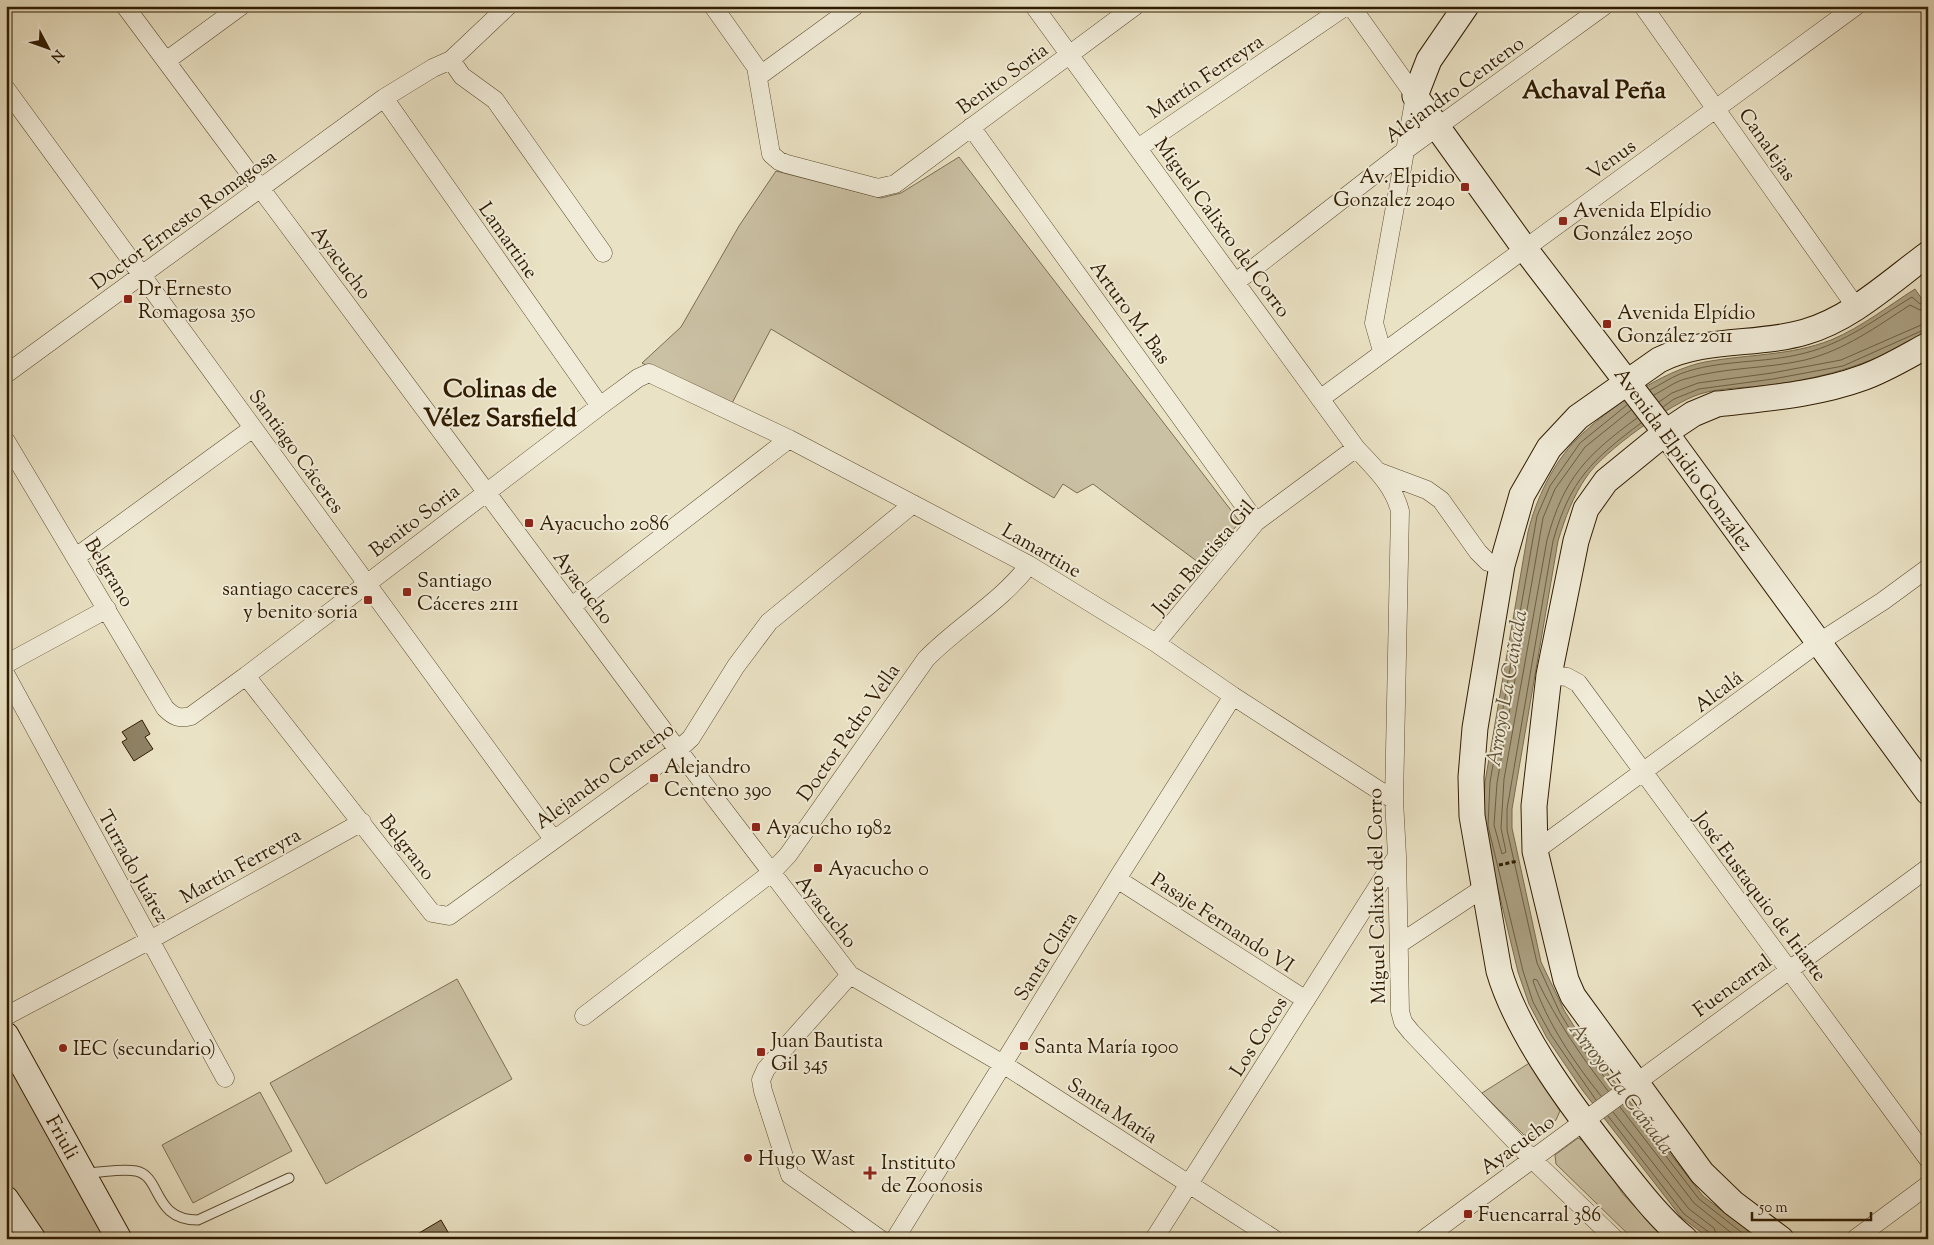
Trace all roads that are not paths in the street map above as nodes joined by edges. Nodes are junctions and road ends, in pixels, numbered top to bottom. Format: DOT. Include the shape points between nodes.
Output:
graph roads {
  1 [pos="125,6"];
  2 [pos="241,6"];
  3 [pos="508,6"];
  4 [pos="714,6"];
  5 [pos="854,6"];
  6 [pos="1034,6"];
  7 [pos="1135,6"];
  8 [pos="1346,6"];
  9 [pos="1351,6"];
  10 [pos="1466,6"];
  11 [pos="1604,6"];
  12 [pos="1644,6"];
  13 [pos="1856,6"];
  14 [pos="1070,54"];
  15 [pos="451,60"];
  16 [pos="166,61"];
  17 [pos="759,76"];
  18 [pos="6,89"];
  19 [pos="1415,96"];
  20 [pos="384,98"];
  21 [pos="1716,108"];
  22 [pos="971,127"];
  23 [pos="1437,127"];
  24 [pos="1138,148"];
  25 [pos="1407,149"];
  26 [pos="261,188"];
  27 [pos="1525,249"];
  28 [pos="603,253"];
  29 [pos="1928,254"];
  30 [pos="142,275"];
  31 [pos="1236,282"];
  32 [pos="1856,307"];
  33 [pos="1928,345"];
  34 [pos="1382,351"];
  35 [pos="649,373"];
  36 [pos="6,374"];
  37 [pos="1631,386"];
  38 [pos="1320,399"];
  39 [pos="600,406"];
  40 [pos="253,428"];
  41 [pos="1662,428"];
  42 [pos="789,439"];
  43 [pos="6,441"];
  44 [pos="1356,448"];
  45 [pos="1379,472"];
  46 [pos="487,492"];
  47 [pos="912,504"];
  48 [pos="1256,522"];
  49 [pos="76,557"];
  50 [pos="1029,565"];
  51 [pos="1502,565"];
  52 [pos="1928,568"];
  53 [pos="367,583"];
  54 [pos="572,606"];
  55 [pos="107,609"];
  56 [pos="1156,643"];
  57 [pos="1818,643"];
  58 [pos="6,664"];
  59 [pos="6,675"];
  60 [pos="1549,675"];
  61 [pos="246,676"];
  62 [pos="1233,696"];
  63 [pos="181,719"];
  64 [pos="678,750"];
  65 [pos="1642,773"];
  66 [pos="1928,792"];
  67 [pos="1394,800"];
  68 [pos="362,822"];
  69 [pos="553,839"];
  70 [pos="1536,853"];
  71 [pos="1397,856"];
  72 [pos="1928,868"];
  73 [pos="771,873"];
  74 [pos="1483,878"];
  75 [pos="1117,879"];
  76 [pos="448,916"];
  77 [pos="150,940"];
  78 [pos="1400,944"];
  79 [pos="1789,969"];
  80 [pos="850,975"];
  81 [pos="1306,1000"];
  82 [pos="6,1016"];
  83 [pos="584,1016"];
  84 [pos="6,1035"];
  85 [pos="1003,1064"];
  86 [pos="224,1078"];
  87 [pos="1630,1086"];
  88 [pos="1587,1119"];
  89 [pos="1532,1158"];
  90 [pos="1928,1159"];
  91 [pos="83,1173"];
  92 [pos="289,1178"];
  93 [pos="1189,1184"];
  94 [pos="1928,1186"];
  95 [pos="6,1199"];
  96 [pos="33,1239"];
  97 [pos="119,1239"];
  98 [pos="880,1239"];
  99 [pos="896,1239"];
  100 [pos="1154,1239"];
  101 [pos="1274,1239"];
  102 [pos="1424,1239"];
  103 [pos="1614,1239"];
  104 [pos="1685,1239"];
  105 [pos="1781,1239"];
  106 [pos="1854,1239"];
  1 -- 16 [label="street, Ayacucho"];
  2 -- 16 [label="street"];
  3 -- 15 [label="street, Doctor Ernesto Romagosa"];
  4 -- 17 [label="street" via="750,56"];
  5 -- 17 [label="street"];
  6 -- 14 [label="street, Miguel Calixto del Corro"];
  7 -- 14 [label="street, Benito Soria"];
  8 -- 24 [label="street, Martín Ferreyra"];
  9 -- 19 [label="street, Avenida Elpidio González"];
  10 -- 19 [label="main road" via="1429,60"];
  11 -- 23 [label="street, Alejandro Centeno"];
  12 -- 21 [label="street, Canalejas"];
  13 -- 21 [label="street, Venus"];
  14 -- 22 [label="street, Benito Soria"];
  14 -- 24 [label="street, Miguel Calixto del Corro"];
  15 -- 20 [label="street, Doctor Ernesto Romagosa"];
  15 -- 28 [label="street" via="462,76 495,100"];
  16 -- 26 [label="street, Ayacucho"];
  17 -- 22 [label="street, Benito Soria" via="771,154 779,161 878,188 895,184"];
  18 -- 30 [label="street, Santiago Cáceres"];
  19 -- 23 [label="main road, Avenida Elpidio González"];
  19 -- 25 [label="street"];
  20 -- 26 [label="street, Doctor Ernesto Romagosa"];
  20 -- 39 [label="street, Lamartine"];
  21 -- 27 [label="street, Venus"];
  21 -- 32 [label="street, Canalejas"];
  22 -- 48 [label="street, Arturo M. Bas"];
  23 -- 25 [label="street, Alejandro Centeno"];
  23 -- 27 [label="main road, Avenida Elpidio González"];
  24 -- 31 [label="street, Miguel Calixto del Corro"];
  25 -- 31 [label="street, Alejandro Centeno"];
  25 -- 34 [label="street" via="1374,323"];
  26 -- 30 [label="street, Doctor Ernesto Romagosa"];
  26 -- 46 [label="street, Ayacucho"];
  27 -- 34 [label="street, Venus"];
  27 -- 37 [label="main road, Avenida Elpidio González"];
  29 -- 32 [label="main road"];
  30 -- 36 [label="street, Doctor Ernesto Romagosa"];
  30 -- 40 [label="street, Santiago Cáceres"];
  31 -- 38 [label="street, Miguel Calixto del Corro"];
  32 -- 37 [label="main road" via="1828,324 1805,332 1673,353"];
  33 -- 41 [label="main road" via="1862,378 1808,393 1717,404"];
  34 -- 38 [label="street, Venus"];
  35 -- 39 [label="street, Benito Soria"];
  35 -- 42 [label="street, Lamartine"];
  37 -- 41 [label="main road, Avenida Elpidio González"];
  37 -- 51 [label="main road" via="1578,417 1549,448 1522,495"];
  38 -- 44 [label="street, Miguel Calixto del Corro"];
  39 -- 46 [label="street, Benito Soria"];
  40 -- 49 [label="street"];
  40 -- 53 [label="street, Santiago Cáceres"];
  41 -- 57 [label="main road, Avenida Elpidio González"];
  41 -- 60 [label="main road" via="1606,481 1586,509 1576,541"];
  42 -- 47 [label="street, Lamartine"];
  42 -- 54 [label="street"];
  43 -- 49 [label="street, Belgrano"];
  44 -- 45 [label="street, Miguel Calixto del Corro"];
  44 -- 48 [label="street, Juan Bautista Gil"];
  45 -- 51 [label="street, Miguel Calixto del Corro" via="1427,490 1441,500 1478,552 1488,562"];
  45 -- 67 [label="street, Miguel Calixto del Corro" via="1391,488 1400,511"];
  46 -- 53 [label="street, Benito Soria"];
  46 -- 54 [label="street, Ayacucho"];
  47 -- 50 [label="street, Lamartine"];
  47 -- 64 [label="street, Alejandro Centeno" via="769,622 736,666 691,738"];
  48 -- 56 [label="street, Juan Bautista Gil"];
  49 -- 55 [label="street, Belgrano"];
  50 -- 56 [label="street, Lamartine"];
  50 -- 73 [label="street, Doctor Pedro Vella" via="1015,583 926,660 788,855"];
  51 -- 74 [label="main road" via="1472,751 1471,797"];
  52 -- 57 [label="street, Alcalá"];
  53 -- 61 [label="street, Benito Soria"];
  53 -- 69 [label="street, Santiago Cáceres"];
  54 -- 64 [label="street, Ayacucho"];
  55 -- 58 [label="street"];
  55 -- 63 [label="street, Belgrano" via="165,708 172,716"];
  56 -- 62 [label="street, Lamartine"];
  57 -- 65 [label="street, Alcalá"];
  57 -- 66 [label="main road, Avenida Elpidio González"];
  59 -- 77 [label="street, Turrado Juárez"];
  60 -- 65 [label="street, José Eustaquio de Iriarte" via="1567,677 1578,683"];
  60 -- 70 [label="main road" via="1534,806"];
  61 -- 63 [label="street, Benito Soria" via="192,716"];
  61 -- 68 [label="street, Belgrano"];
  62 -- 67 [label="street, Lamartine"];
  62 -- 75 [label="street, Santa Clara"];
  64 -- 69 [label="street, Alejandro Centeno"];
  64 -- 73 [label="street, Ayacucho"];
  65 -- 70 [label="street, Alcalá"];
  65 -- 79 [label="street, José Eustaquio de Iriarte"];
  67 -- 71 [label="street, Miguel Calixto del Corro"];
  68 -- 76 [label="street, Belgrano" via="432,913"];
  68 -- 77 [label="street, Martín Ferreyra"];
  69 -- 76 [label="street, Alejandro Centeno"];
  70 -- 87 [label="main road" via="1566,980"];
  71 -- 78 [label="street, Miguel Calixto del Corro"];
  71 -- 81 [label="street, Los Cocos"];
  72 -- 79 [label="street, Fuencarral"];
  73 -- 80 [label="street, Ayacucho"];
  73 -- 83 [label="street, Doctor Pedro Vella"];
  74 -- 78 [label="street"];
  74 -- 88 [label="main road" via="1504,987 1525,1030"];
  75 -- 81 [label="street, Pasaje Fernando VI"];
  75 -- 85 [label="street, Santa Clara"];
  77 -- 82 [label="street, Martín Ferreyra"];
  77 -- 86 [label="street, Turrado Juárez"];
  78 -- 89 [label="street, Miguel Calixto del Corro" via="1400,1011 1403,1022"];
  79 -- 87 [label="street, Fuencarral"];
  79 -- 90 [label="street, José Eustaquio de Iriarte"];
  80 -- 85 [label="street, Santa María"];
  80 -- 98 [label="street" via="766,1069 761,1080 762,1091 790,1175"];
  81 -- 93 [label="street, Los Cocos"];
  84 -- 91 [label="main road, Friuli"];
  85 -- 93 [label="street, Santa María"];
  85 -- 99 [label="street, Santa Clara"];
  87 -- 88 [label="street, Ayacucho"];
  87 -- 105 [label="main road" via="1702,1174"];
  88 -- 89 [label="street, Ayacucho"];
  88 -- 104 [label="main road" via="1660,1216"];
  89 -- 102 [label="street, Ayacucho"];
  89 -- 103 [label="street, Miguel Calixto del Corro"];
  91 -- 92 [label="lane" via="137,1171 147,1177 172,1215 184,1220 198,1220"];
  91 -- 97 [label="main road, Friuli"];
  93 -- 100 [label="street, Los Cocos"];
  93 -- 101 [label="street, Santa María"];
  94 -- 106 [label="street"];
  95 -- 96 [label="main road"];
}
